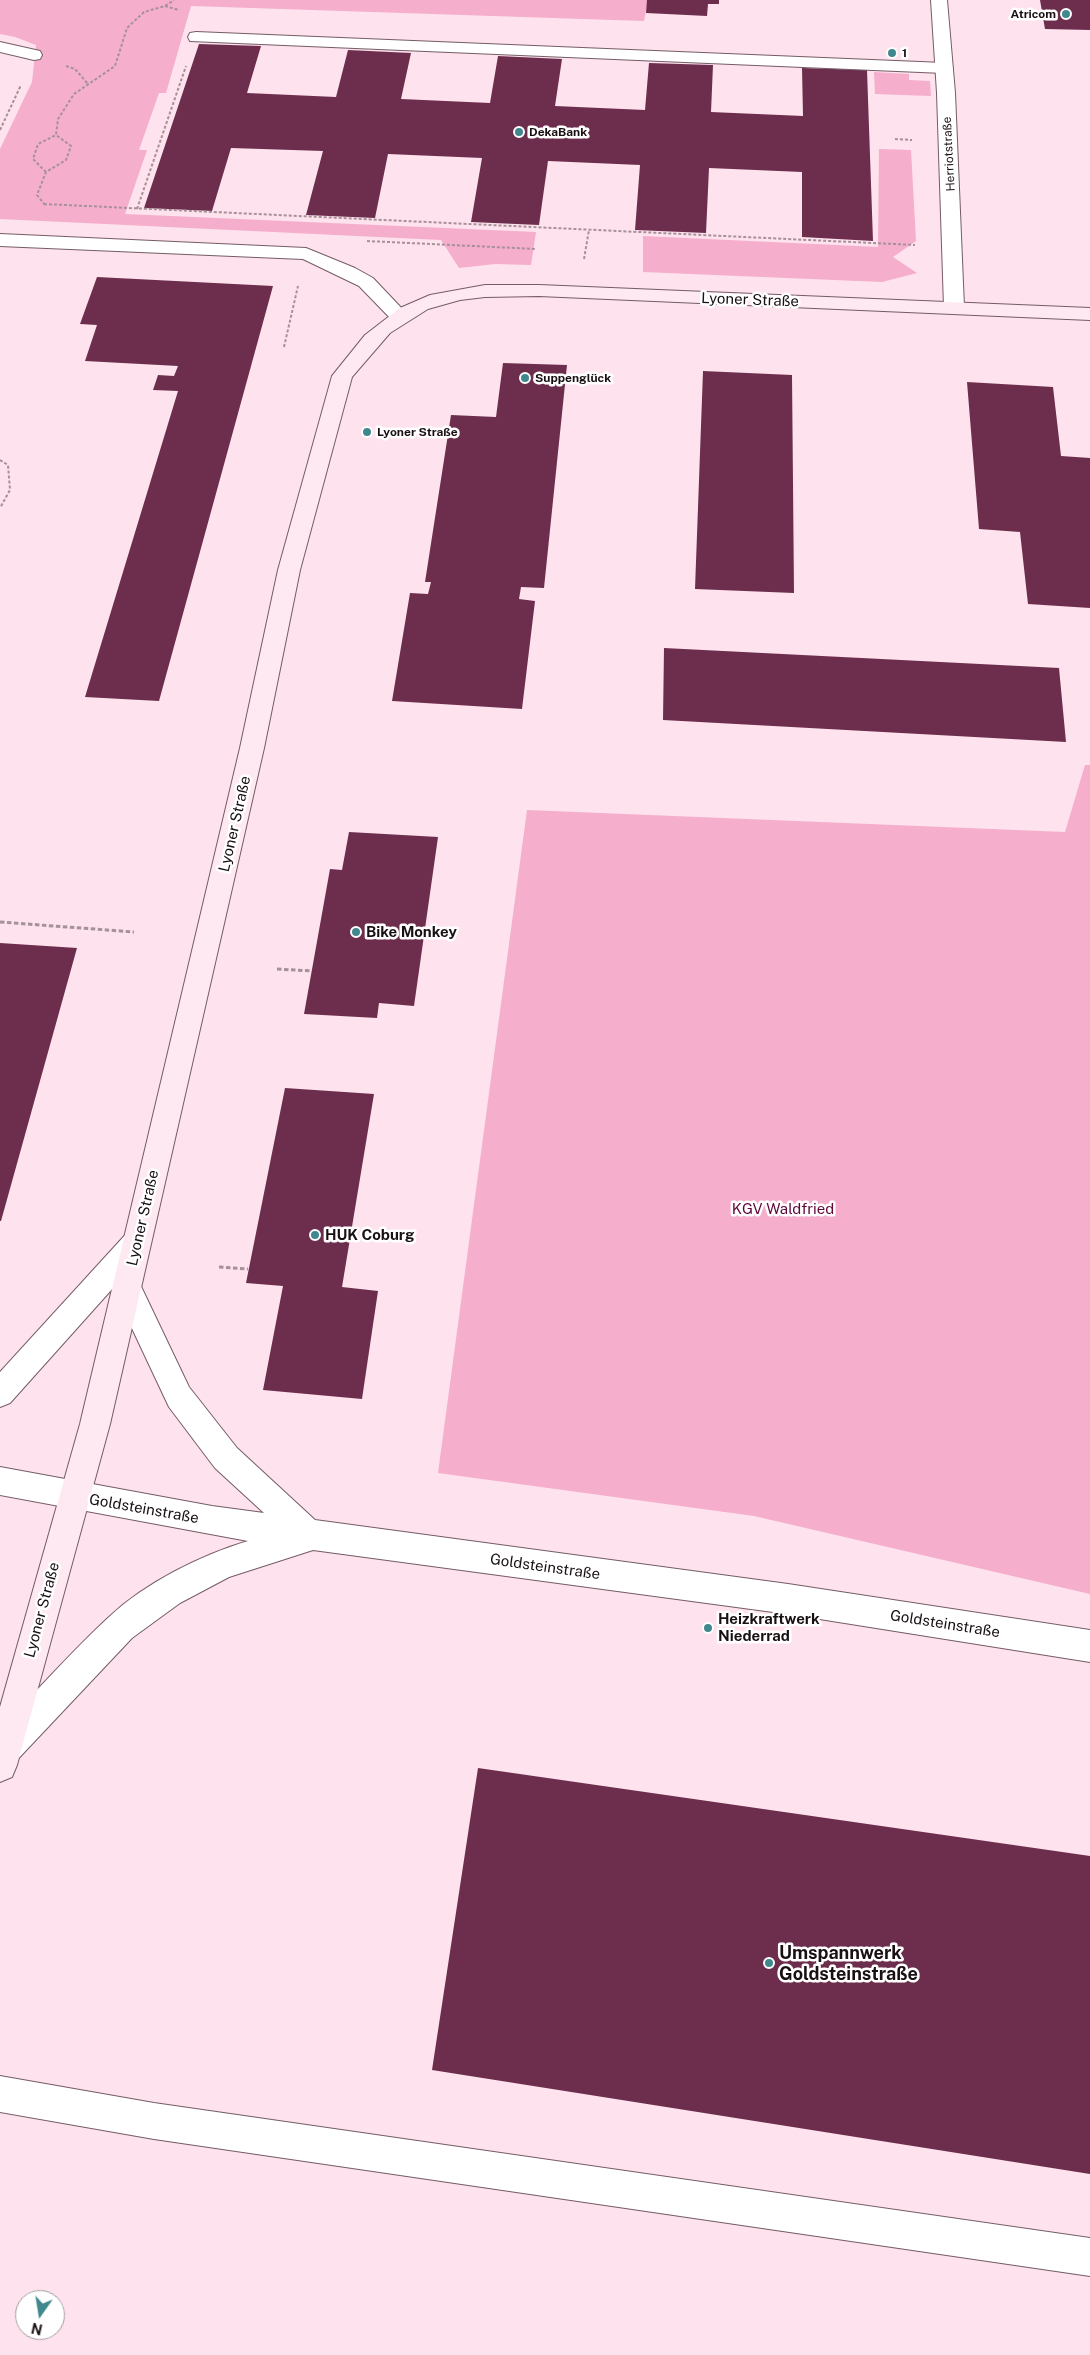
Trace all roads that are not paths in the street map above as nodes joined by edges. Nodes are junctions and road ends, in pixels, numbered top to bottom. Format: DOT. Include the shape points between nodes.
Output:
graph roads {
  1 [pos="940,0"];
  2 [pos="196,38"];
  3 [pos="0,47"];
  4 [pos="34,55"];
  5 [pos="944,68"];
  6 [pos="0,240"];
  7 [pos="954,307"];
  8 [pos="1090,314"];
  9 [pos="399,316"];
  10 [pos="137,1242"];
  11 [pos="127,1287"];
  12 [pos="0,1393"];
  13 [pos="0,1481"];
  14 [pos="74,1497"];
  15 [pos="310,1536"];
  16 [pos="1090,1646"];
  17 [pos="1,1747"];
  18 [pos="0,2094"];
  19 [pos="1090,2257"];
  1 -- 5 [label="street, Herriotstraße"];
  2 -- 5 [label="street"];
  3 -- 4 [label="street"];
  5 -- 7 [label="street, Herriotstraße"];
  6 -- 9 [label="street" via="306,254 366,282"];
  7 -- 8 [label="main road, Lyoner Straße"];
  7 -- 9 [label="main road, Lyoner Straße" via="476,292 439,299"];
  9 -- 10 [label="main road, Lyoner Straße" via="372,336 356,357 342,376 333,404 289,570 252,748"];
  10 -- 11 [label="main road, Lyoner Straße"];
  10 -- 12 [label="street"];
  11 -- 14 [label="main road, Lyoner Straße"];
  11 -- 15 [label="street" via="179,1396 202,1429 226,1458"];
  13 -- 14 [label="street, Goldsteinstraße"];
  14 -- 15 [label="street, Goldsteinstraße"];
  14 -- 17 [label="main road, Lyoner Straße"];
  15 -- 16 [label="street, Goldsteinstraße" via="776,1597"];
  15 -- 17 [label="street" via="222,1564 169,1592 121,1627"];
  18 -- 19 [label="street" via="173,2124"];
}
